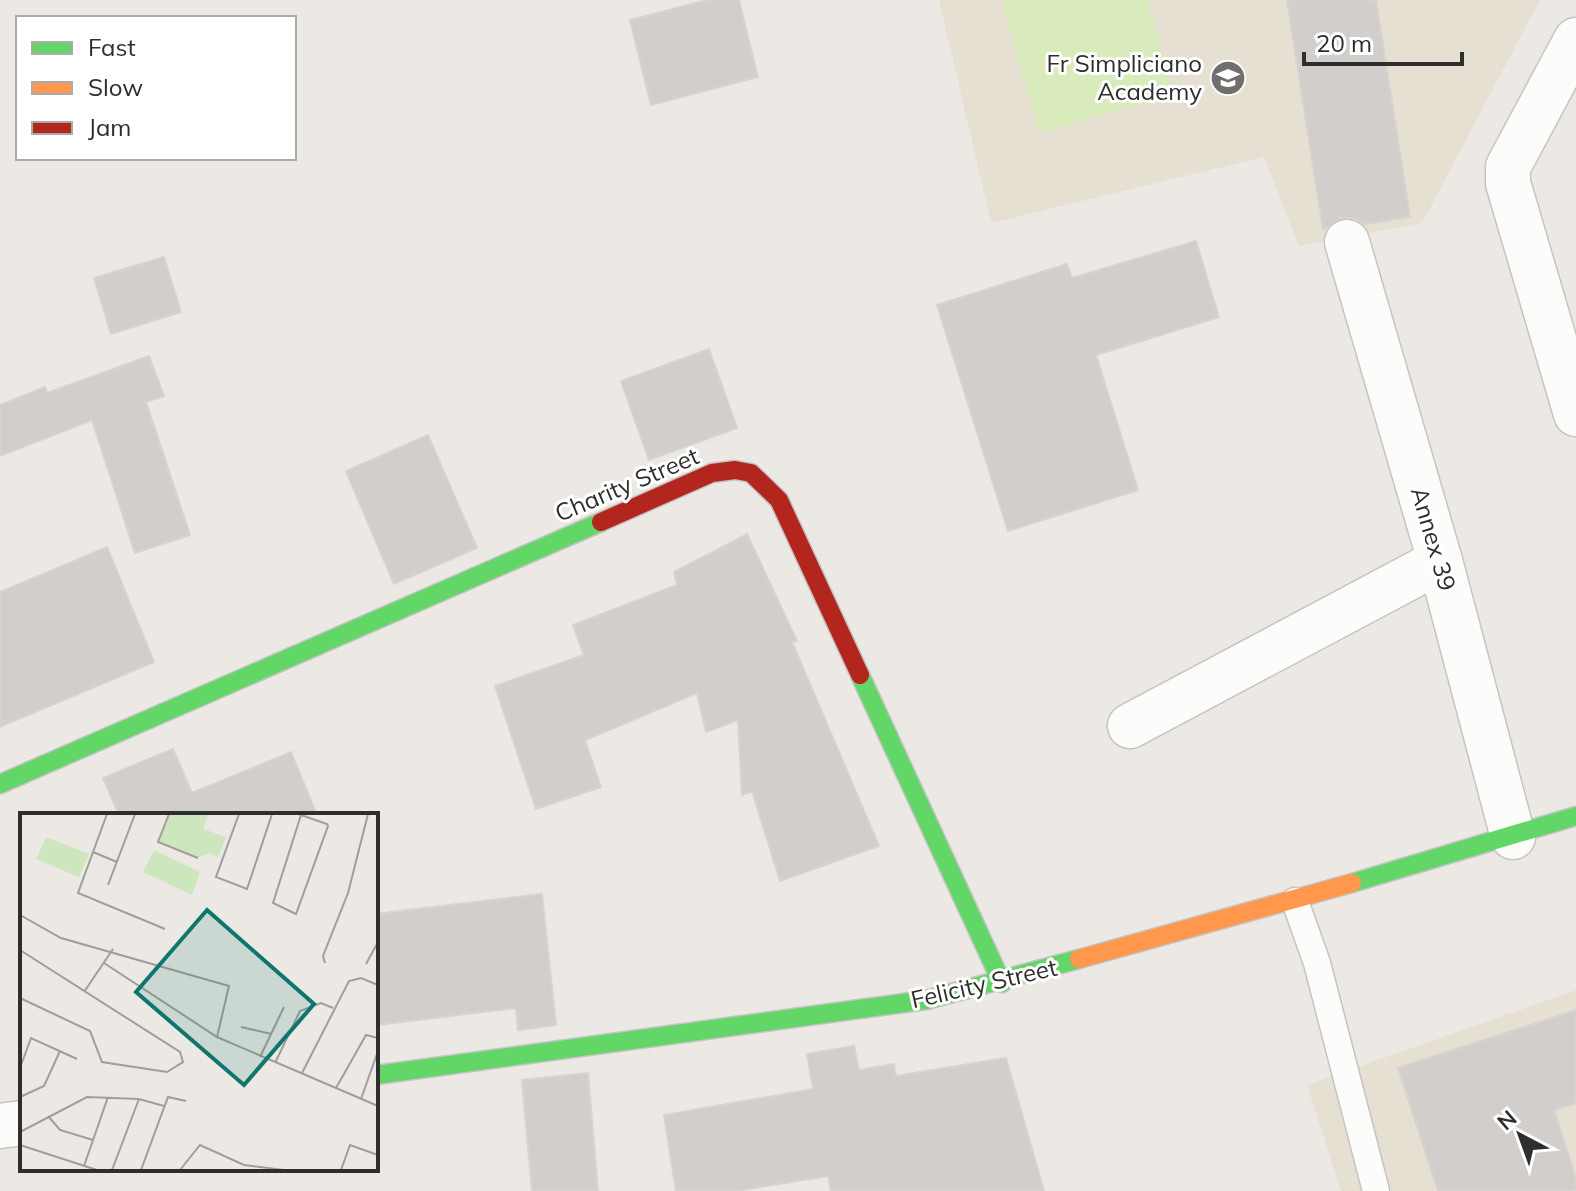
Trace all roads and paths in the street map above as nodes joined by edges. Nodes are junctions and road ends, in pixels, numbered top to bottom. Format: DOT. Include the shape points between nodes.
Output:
graph roads {
  1 [pos="1576,40"];
  2 [pos="1347,242"];
  3 [pos="1576,414"];
  4 [pos="1440,561"];
  5 [pos="1130,726"];
  6 [pos="0,784"];
  7 [pos="1576,816"];
  8 [pos="1513,837"];
  9 [pos="1295,901"];
  10 [pos="1002,983"];
  11 [pos="378,1075"];
  12 [pos="20,1123"];
  13 [pos="0,1126"];
  14 [pos="1376,1191"];
  1 -- 3 [label="street" via="1508,167 1508,183"];
  2 -- 4 [label="street, Annex 39"];
  4 -- 5 [label="street"];
  4 -- 8 [label="street, Annex 39"];
  6 -- 10 [label="street, Charity Street" via="712,473 737,468 755,472 779,500"];
  7 -- 8 [label="street, Felicity Street"];
  8 -- 9 [label="street, Felicity Street"];
  9 -- 10 [label="street, Felicity Street"];
  9 -- 14 [label="lane" via="1317,963"];
  10 -- 11 [label="street, Felicity Street" via="926,1000"];
  12 -- 13 [label="street"];
}
